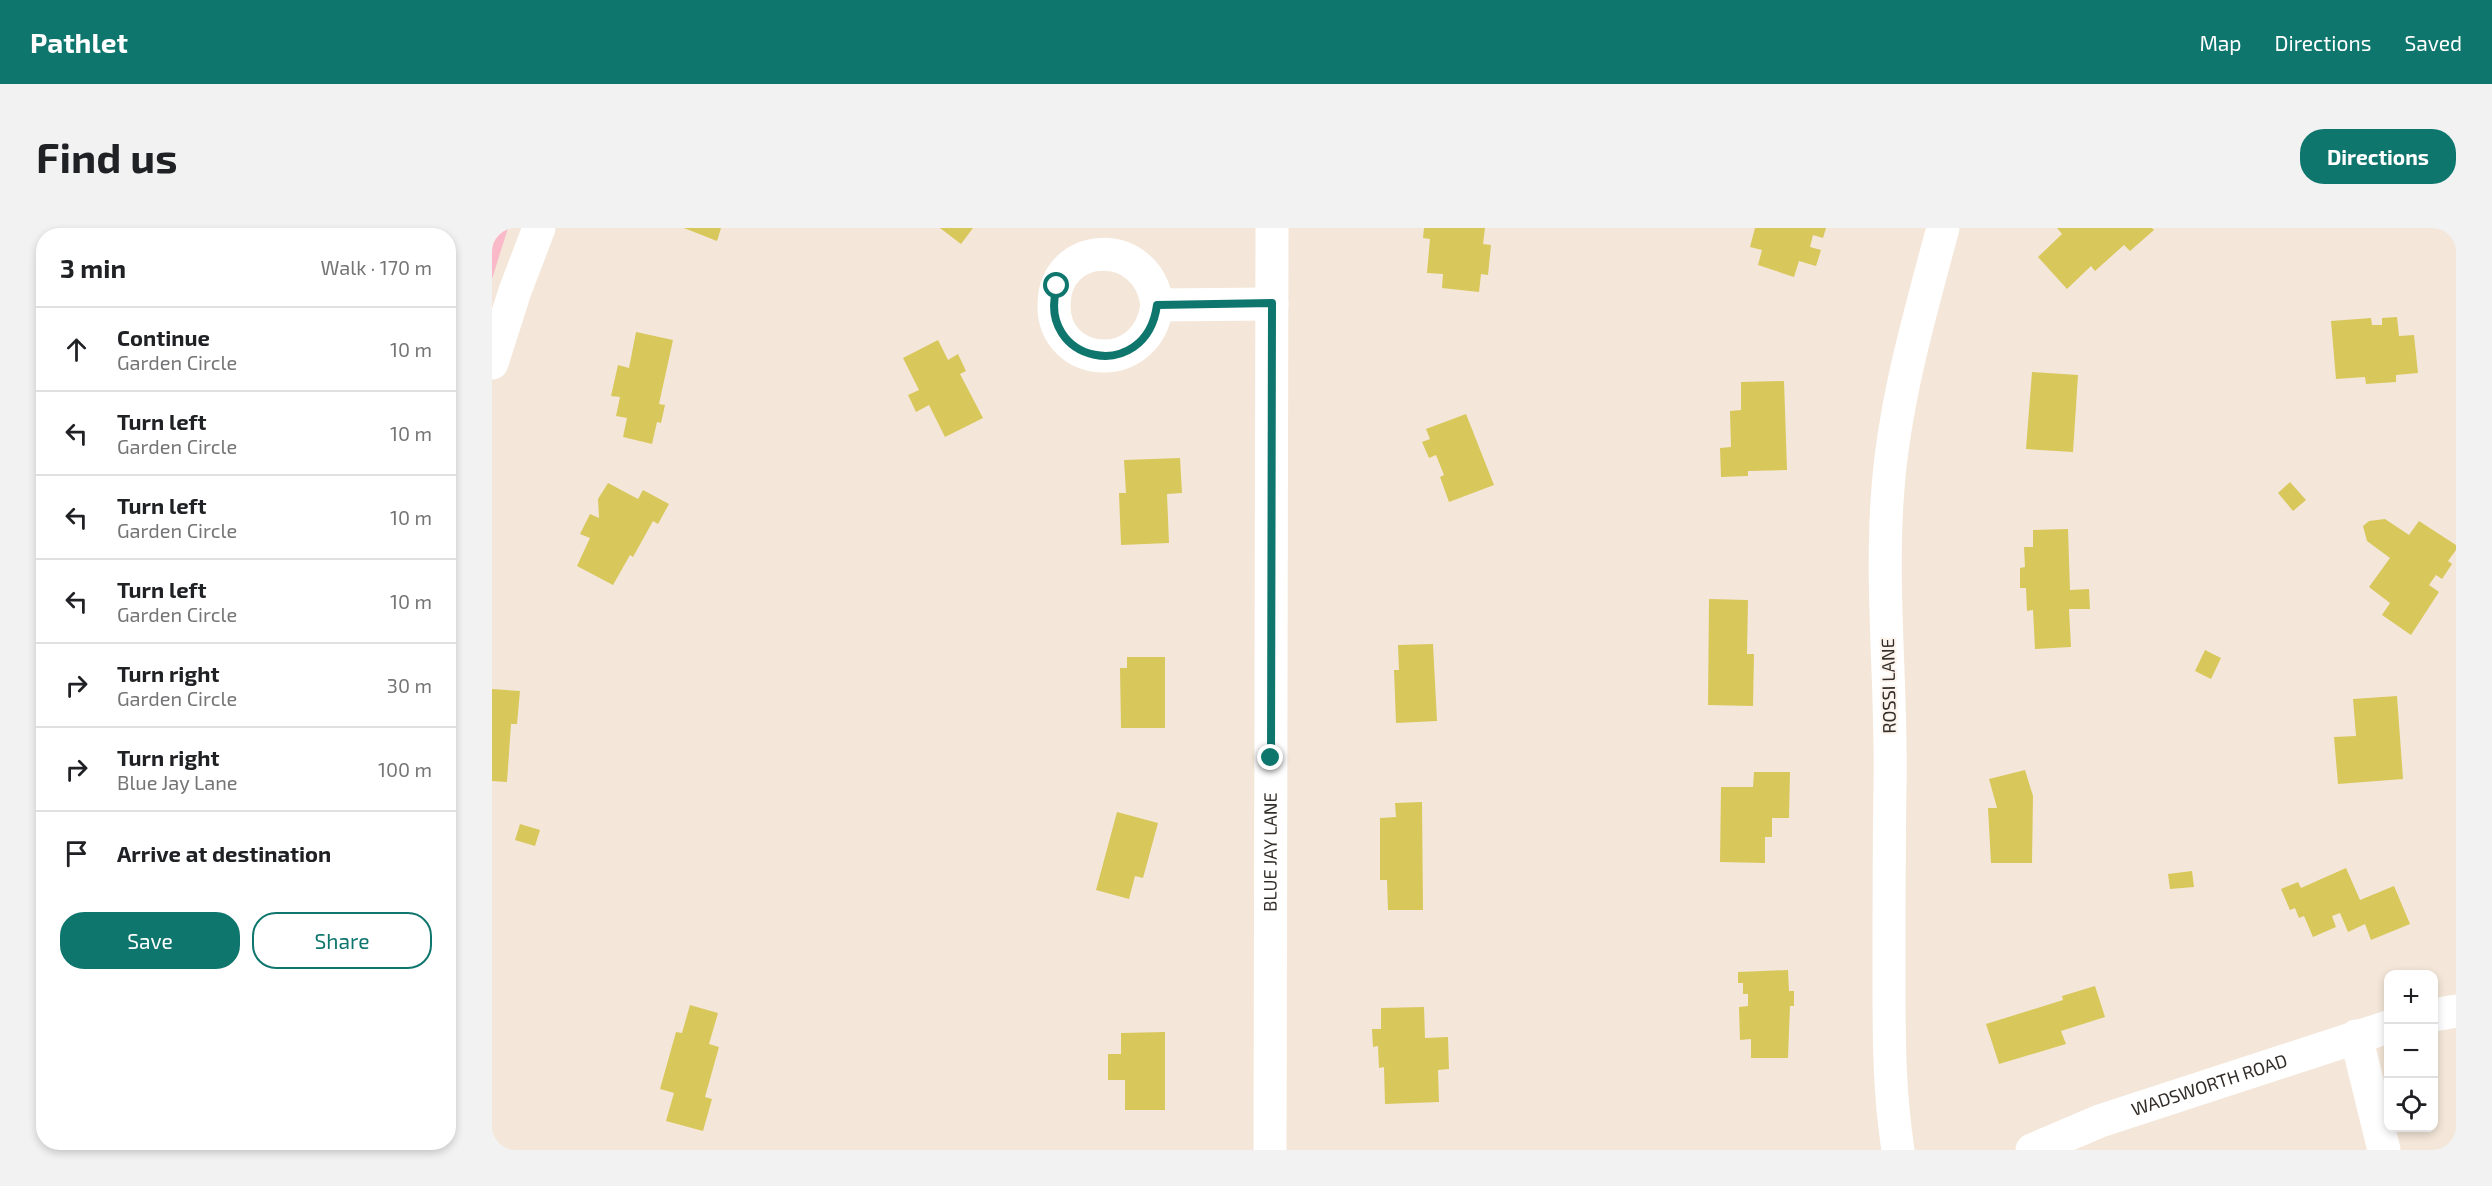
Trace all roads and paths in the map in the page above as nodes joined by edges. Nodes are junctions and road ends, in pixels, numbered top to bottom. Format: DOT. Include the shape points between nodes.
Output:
graph roads {
  1 [pos="539,228"];
  2 [pos="1272,228"];
  3 [pos="1942,228"];
  4 [pos="1272,303"];
  5 [pos="1157,305"];
  6 [pos="492,363"];
  7 [pos="2456,1011"];
  8 [pos="2438,1014"];
  9 [pos="2384,1028"];
  10 [pos="2356,1036"];
  11 [pos="1270,1150"];
  12 [pos="1898,1150"];
  13 [pos="2032,1150"];
  14 [pos="2384,1150"];
  1 -- 6 [label="street"];
  2 -- 4 [label="street, BLUE JAY LANE"];
  3 -- 12 [label="street, ROSSI LANE" via="1903,383 1887,501 1889,1035"];
  4 -- 5 [label="street"];
  4 -- 11 [label="street, BLUE JAY LANE"];
  7 -- 8 [label="street"];
  9 -- 10 [label="street, WADSWORTH ROAD"];
  10 -- 13 [label="street, WADSWORTH ROAD" via="2100,1121"];
  10 -- 14 [label="street"];
}
